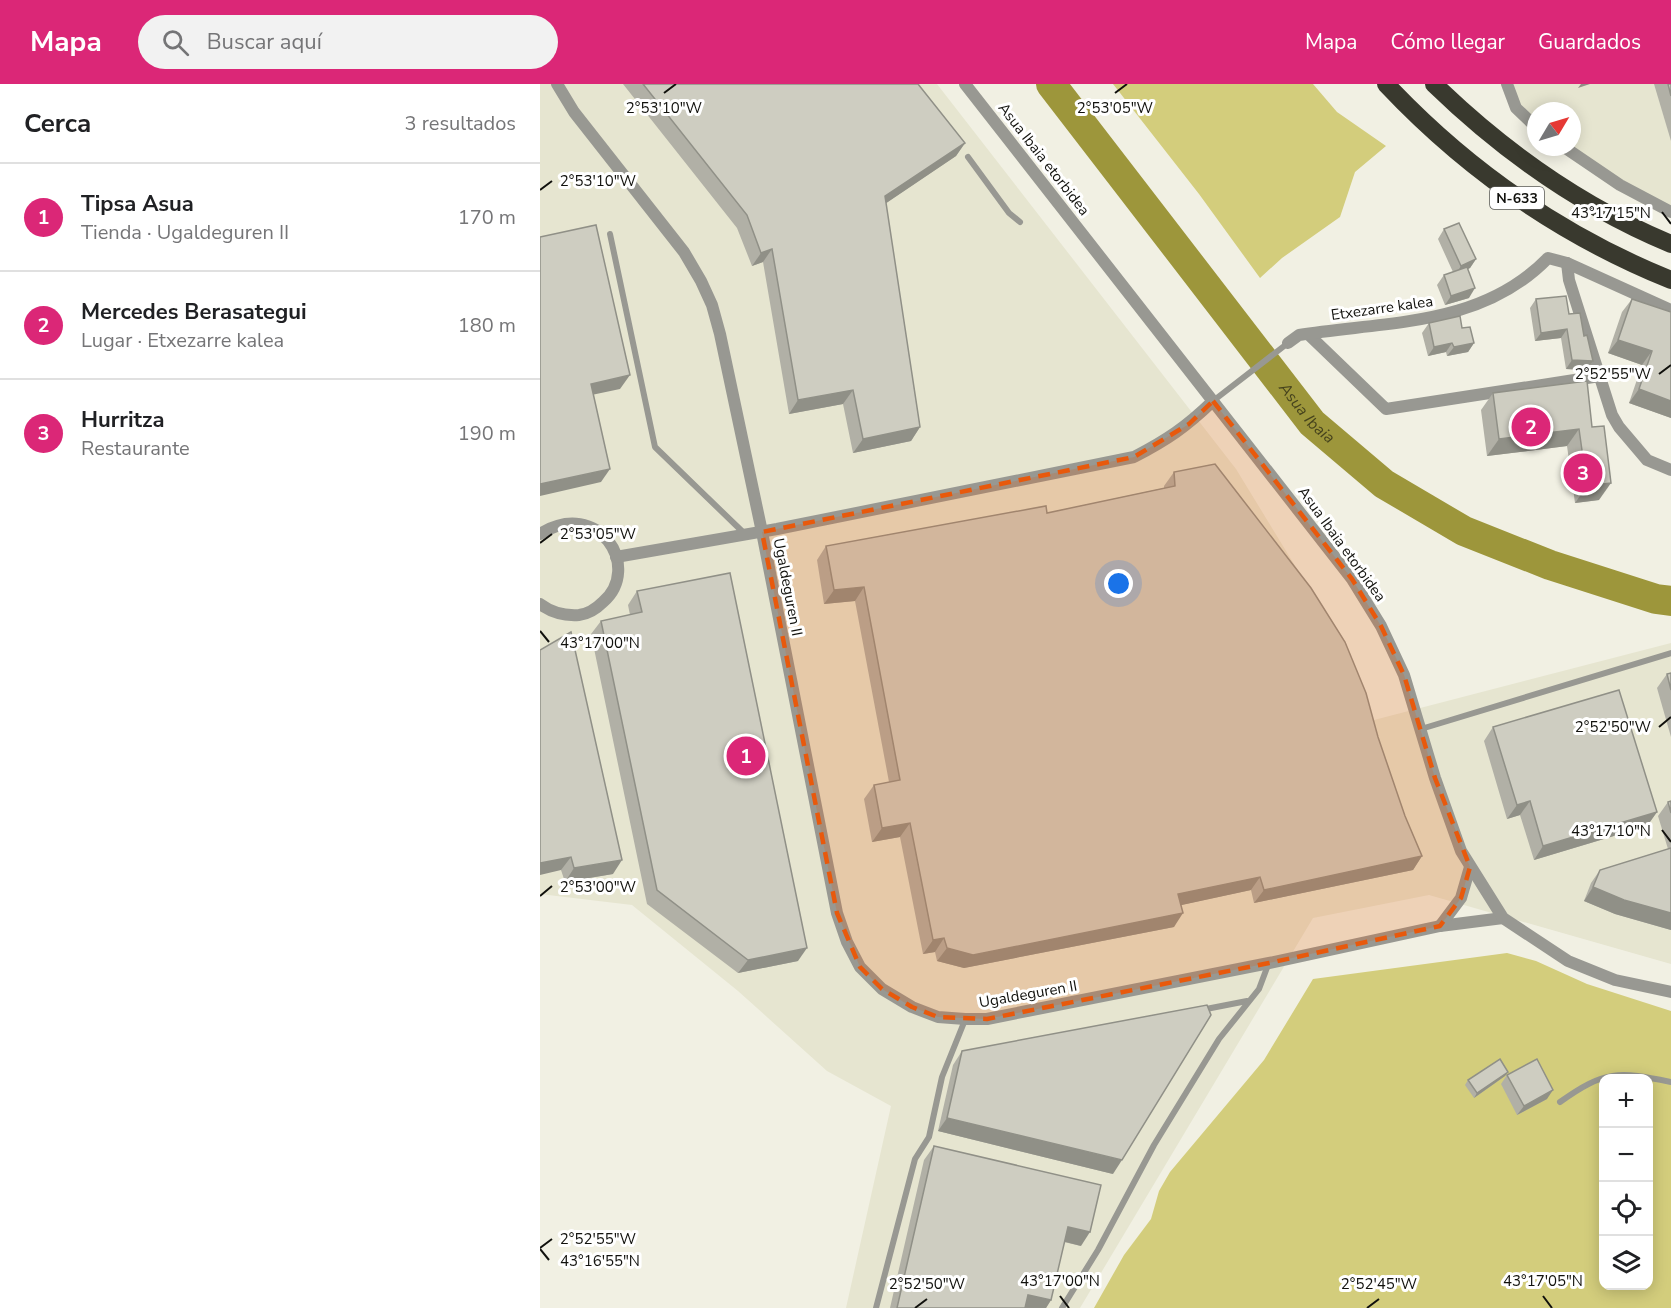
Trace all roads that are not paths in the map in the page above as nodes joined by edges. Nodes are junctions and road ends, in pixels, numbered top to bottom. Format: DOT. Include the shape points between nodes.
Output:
graph roads {
  1 [pos="557,84"];
  2 [pos="965,84"];
  3 [pos="1386,84"];
  4 [pos="1434,84"];
  5 [pos="1507,84"];
  6 [pos="1527,118"];
  7 [pos="1577,156"];
  8 [pos="968,157"];
  9 [pos="1671,212"];
  10 [pos="1020,222"];
  11 [pos="610,234"];
  12 [pos="1671,244"];
  13 [pos="1567,262"];
  14 [pos="1671,280"];
  15 [pos="1671,310"];
  16 [pos="1308,333"];
  17 [pos="1288,343"];
  18 [pos="1600,376"];
  19 [pos="1213,401"];
  20 [pos="1671,470"];
  21 [pos="762,532"];
  22 [pos="540,534"];
  23 [pos="746,534"];
  24 [pos="616,557"];
  25 [pos="540,605"];
  26 [pos="1671,653"];
  27 [pos="1420,729"];
  28 [pos="1470,867"];
  29 [pos="1503,918"];
  30 [pos="1440,926"];
  31 [pos="1269,963"];
  32 [pos="1671,992"];
  33 [pos="1248,1001"];
  34 [pos="1191,1012"];
  35 [pos="965,1019"];
  36 [pos="962,1057"];
  37 [pos="950,1059"];
  38 [pos="1671,1082"];
  39 [pos="1560,1102"];
  40 [pos="876,1308"];
  41 [pos="1062,1308"];
  1 -- 21 [label="street, Ugaldeguren II" via="574,112 684,252 712,304"];
  2 -- 19 [label="street, Asua Ibaia etorbidea"];
  3 -- 14 [label="highway, N-633" via="1480,172 1521,201 1631,264"];
  4 -- 12 [label="highway, N-633" via="1536,170 1641,232"];
  5 -- 6 [label="street" via="1516,108"];
  7 -- 9 [label="street"];
  8 -- 10 [label="lane"];
  11 -- 23 [label="lane" via="655,447"];
  13 -- 15 [label="street"];
  13 -- 16 [label="street, Etxezarre kalea" via="1548,258 1527,279 1497,297 1453,312 1405,322"];
  13 -- 18 [label="street" via="1569,280"];
  16 -- 17 [label="street, Etxezarre kalea"];
  16 -- 18 [label="street" via="1386,409"];
  17 -- 19 [label="lane, Ugaldeguren II"];
  18 -- 20 [label="street" via="1619,427 1647,460"];
  19 -- 21 [label="street, Ugaldeguren II" via="1189,424 1134,457"];
  19 -- 27 [label="street, Asua Ibaia etorbidea" via="1352,579 1382,626 1404,675"];
  21 -- 23 [label="street, Ugaldeguren II"];
  21 -- 35 [label="street, Ugaldeguren II" via="835,902 847,942 860,967 896,999 938,1017"];
  22 -- 24 [label="street" via="568,522 584,524 599,531"];
  23 -- 24 [label="street, Ugaldeguren II"];
  24 -- 25 [label="street" via="615,586 596,609 568,616"];
  26 -- 27 [label="lane"];
  27 -- 28 [label="street, Asua Ibaia etorbidea" via="1461,852"];
  28 -- 29 [label="street, Asua Ibaia etorbidea"];
  28 -- 30 [label="street" via="1461,898"];
  29 -- 30 [label="street, Ugaldeguren II"];
  29 -- 32 [label="street, Asua Ibaia etorbidea" via="1568,961 1615,980"];
  30 -- 31 [label="street, Ugaldeguren II"];
  31 -- 33 [label="lane" via="1259,989"];
  31 -- 35 [label="street, Ugaldeguren II" via="987,1019"];
  33 -- 34 [label="lane"];
  33 -- 41 [label="lane" via="1219,1039 1154,1145"];
  35 -- 37 [label="lane"];
  36 -- 37 [label="lane"];
  37 -- 40 [label="lane" via="942,1077 929,1137 915,1159"];
  38 -- 39 [label="lane" via="1634,1074 1603,1076"];
}
